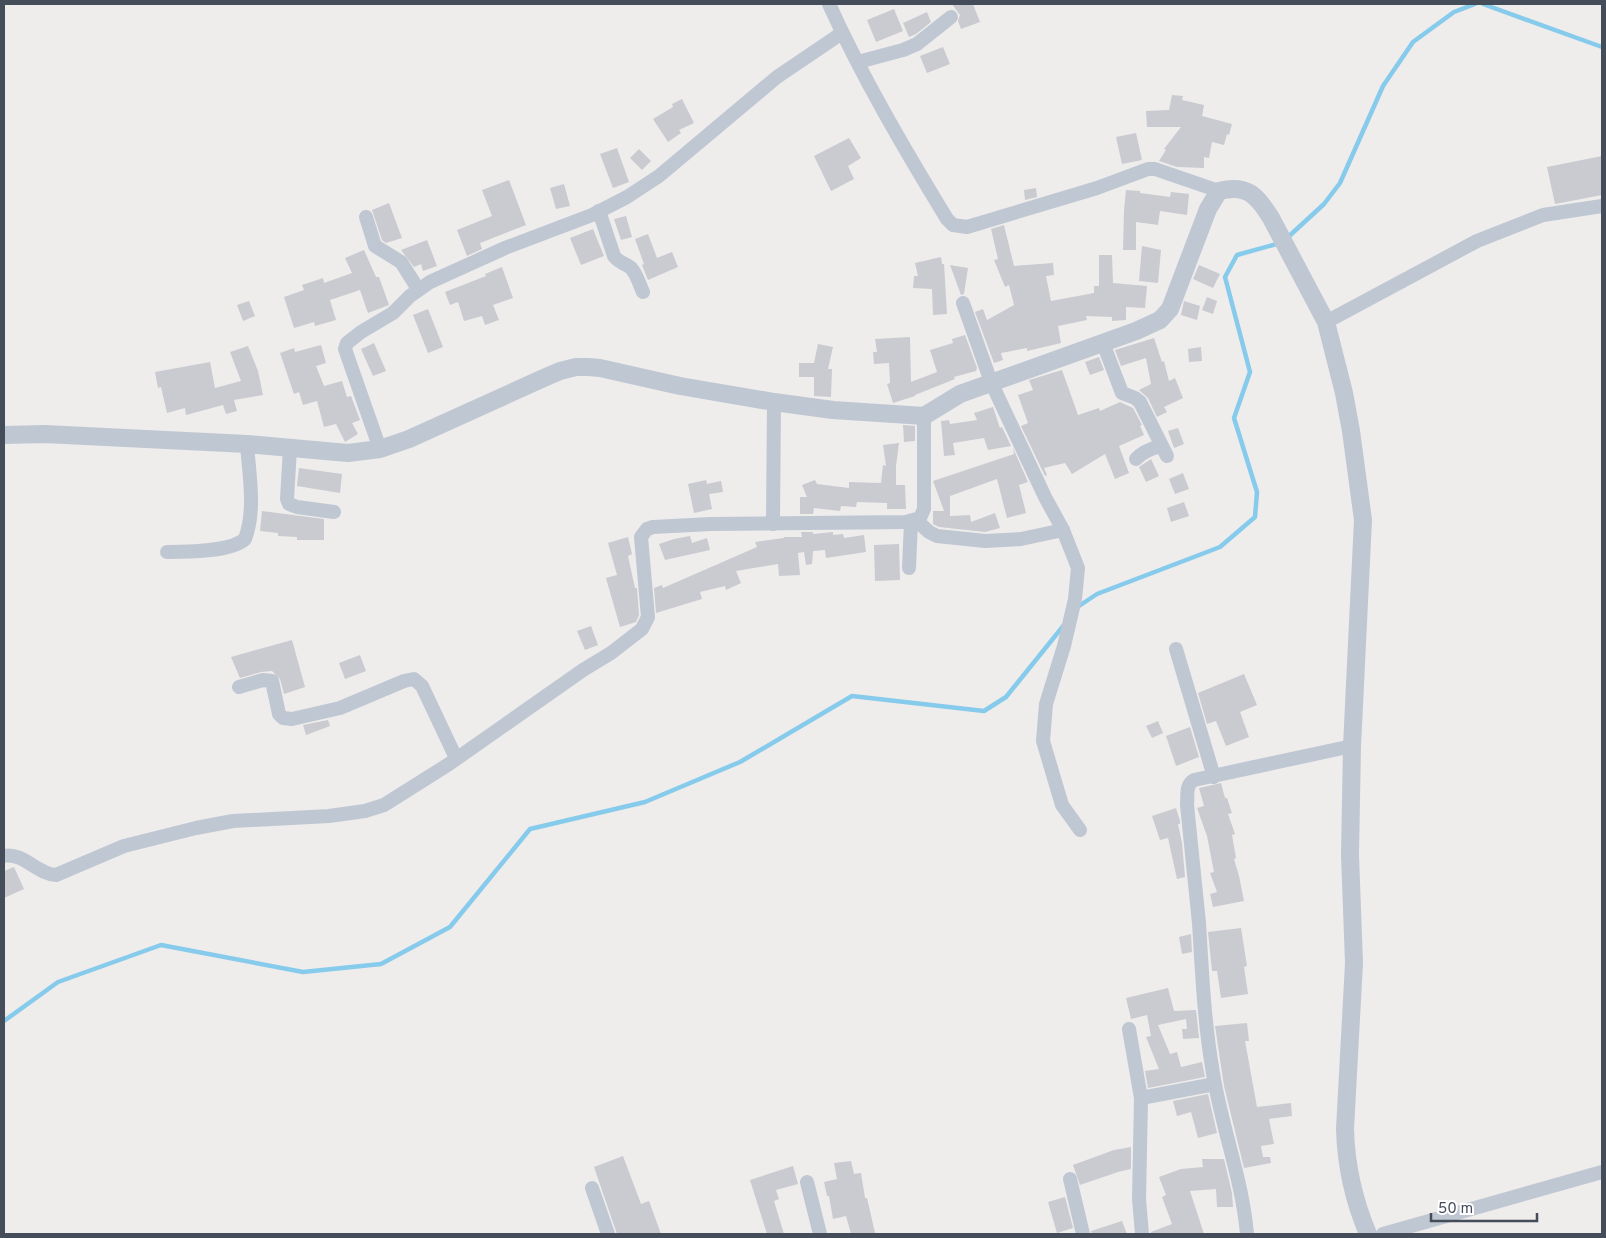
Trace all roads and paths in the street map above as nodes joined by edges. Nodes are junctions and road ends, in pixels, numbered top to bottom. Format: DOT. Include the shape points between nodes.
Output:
graph roads {
  1 [pos="829,4"];
  2 [pos="951,17"];
  3 [pos="842,33"];
  4 [pos="858,62"];
  5 [pos="1219,191"];
  6 [pos="1602,206"];
  7 [pos="599,211"];
  8 [pos="366,218"];
  9 [pos="418,289"];
  10 [pos="643,292"];
  11 [pos="963,303"];
  12 [pos="1326,322"];
  13 [pos="1103,343"];
  14 [pos="991,382"];
  15 [pos="774,402"];
  16 [pos="924,416"];
  17 [pos="4,435"];
  18 [pos="247,444"];
  19 [pos="290,448"];
  20 [pos="380,449"];
  21 [pos="1136,459"];
  22 [pos="334,512"];
  23 [pos="914,521"];
  24 [pos="772,524"];
  25 [pos="1063,530"];
  26 [pos="167,552"];
  27 [pos="909,568"];
  28 [pos="1176,649"];
  29 [pos="239,687"];
  30 [pos="1352,746"];
  31 [pos="456,758"];
  32 [pos="1214,777"];
  33 [pos="1080,830"];
  34 [pos="4,856"];
  35 [pos="1129,1029"];
  36 [pos="1215,1084"];
  37 [pos="1141,1098"];
  38 [pos="1602,1172"];
  39 [pos="1070,1179"];
  40 [pos="807,1182"];
  41 [pos="592,1188"];
  42 [pos="608,1234"];
  43 [pos="820,1234"];
  44 [pos="1083,1234"];
  45 [pos="1142,1234"];
  46 [pos="1247,1234"];
  47 [pos="1368,1234"];
  48 [pos="1383,1234"];
  1 -- 3 [label="street"];
  2 -- 4 [label="street" via="917,44"];
  3 -- 4 [label="street"];
  3 -- 7 [label="street" via="777,76 659,176"];
  4 -- 5 [label="street" via="940,208 953,225 968,227 1148,169"];
  5 -- 12 [label="street" via="1245,190 1264,206"];
  5 -- 13 [label="street" via="1208,209 1166,315"];
  6 -- 12 [label="street" via="1543,215 1477,241"];
  7 -- 9 [label="street" via="505,248"];
  7 -- 10 [label="street" via="614,256 633,271"];
  8 -- 9 [label="street" via="374,246 401,262"];
  9 -- 20 [label="street" via="394,313 361,332 345,346"];
  11 -- 14 [label="street"];
  12 -- 30 [label="street" via="1351,431 1363,520"];
  13 -- 14 [label="street"];
  13 -- 21 [label="street" via="1122,393 1140,402 1164,451 1145,453"];
  14 -- 16 [label="street" via="960,394"];
  14 -- 25 [label="street"];
  15 -- 16 [label="street"];
  15 -- 20 [label="street" via="600,368 576,367"];
  15 -- 24 [label="street"];
  16 -- 23 [label="street" via="924,509"];
  17 -- 18 [label="street" via="45,434"];
  18 -- 19 [label="street"];
  18 -- 26 [label="street" via="250,495 245,539 233,546"];
  19 -- 20 [label="street" via="348,453"];
  19 -- 22 [label="street" via="289,504"];
  23 -- 24 [label="street"];
  23 -- 25 [label="street" via="937,536 985,541 1021,539"];
  23 -- 27 [label="street"];
  24 -- 31 [label="street" via="647,529 641,537 648,617 645,625 611,653"];
  25 -- 33 [label="street" via="1078,568 1078,580 1064,646 1046,704 1043,741 1062,805"];
  28 -- 32 [label="street"];
  29 -- 31 [label="street" via="263,680 272,681 279,714 282,718 292,719 340,708 414,679 422,686"];
  30 -- 32 [label="street"];
  30 -- 47 [label="street" via="1350,855 1354,964 1345,1129 1346,1156 1356,1201"];
  31 -- 34 [label="street" via="384,805 365,811 232,821 196,828 124,846 56,875 47,874 16,857"];
  32 -- 36 [label="street" via="1191,781 1187,805 1204,1001"];
  35 -- 37 [label="street"];
  36 -- 37 [label="street"];
  36 -- 46 [label="street" via="1235,1163"];
  37 -- 45 [label="street" via="1139,1199"];
  38 -- 48 [label="street"];
  39 -- 44 [label="street"];
  40 -- 43 [label="street"];
  41 -- 42 [label="street"];
}
